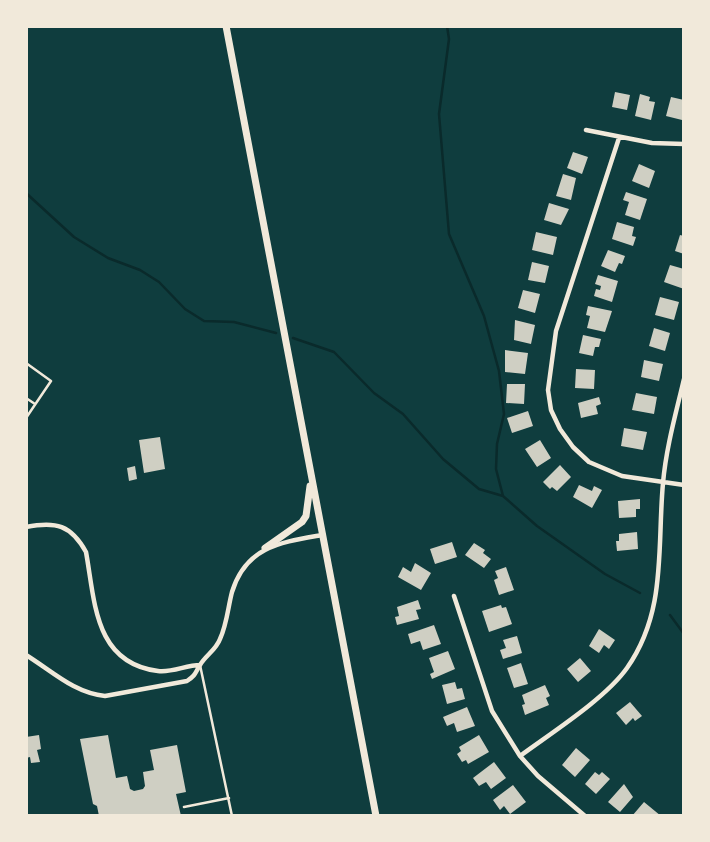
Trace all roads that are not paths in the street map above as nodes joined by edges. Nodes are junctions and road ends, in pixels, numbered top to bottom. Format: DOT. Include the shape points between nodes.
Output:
graph roads {
  1 [pos="226,26"];
  2 [pos="586,130"];
  3 [pos="619,138"];
  4 [pos="684,144"];
  5 [pos="26,363"];
  6 [pos="684,379"];
  7 [pos="26,398"];
  8 [pos="35,405"];
  9 [pos="26,418"];
  10 [pos="312,478"];
  11 [pos="663,482"];
  12 [pos="684,485"];
  13 [pos="26,527"];
  14 [pos="322,535"];
  15 [pos="265,548"];
  16 [pos="454,596"];
  17 [pos="26,655"];
  18 [pos="200,664"];
  19 [pos="520,757"];
  20 [pos="229,798"];
  21 [pos="184,807"];
  22 [pos="232,816"];
  23 [pos="376,816"];
  24 [pos="585,816"];
  1 -- 10 [label="main road"];
  2 -- 3 [label="street"];
  3 -- 4 [label="street"];
  3 -- 11 [label="street" via="556,331 548,390 560,429 589,462 622,476"];
  5 -- 8 [label="lane" via="51,381"];
  6 -- 11 [label="street"];
  7 -- 8 [label="lane"];
  8 -- 9 [label="lane"];
  10 -- 14 [label="main road"];
  10 -- 15 [label="main road" via="302,522"];
  11 -- 12 [label="street"];
  11 -- 19 [label="street" via="660,566 651,623 626,669 593,702"];
  13 -- 18 [label="street" via="64,527 81,542 99,627 117,653 158,671"];
  14 -- 15 [label="street"];
  14 -- 23 [label="main road"];
  15 -- 18 [label="street" via="239,574 219,642"];
  16 -- 19 [label="street" via="492,711"];
  17 -- 18 [label="street" via="77,690 105,696 187,681 197,675"];
  18 -- 20 [label="lane"];
  19 -- 24 [label="street"];
  20 -- 21 [label="lane"];
  20 -- 22 [label="lane"];
}
